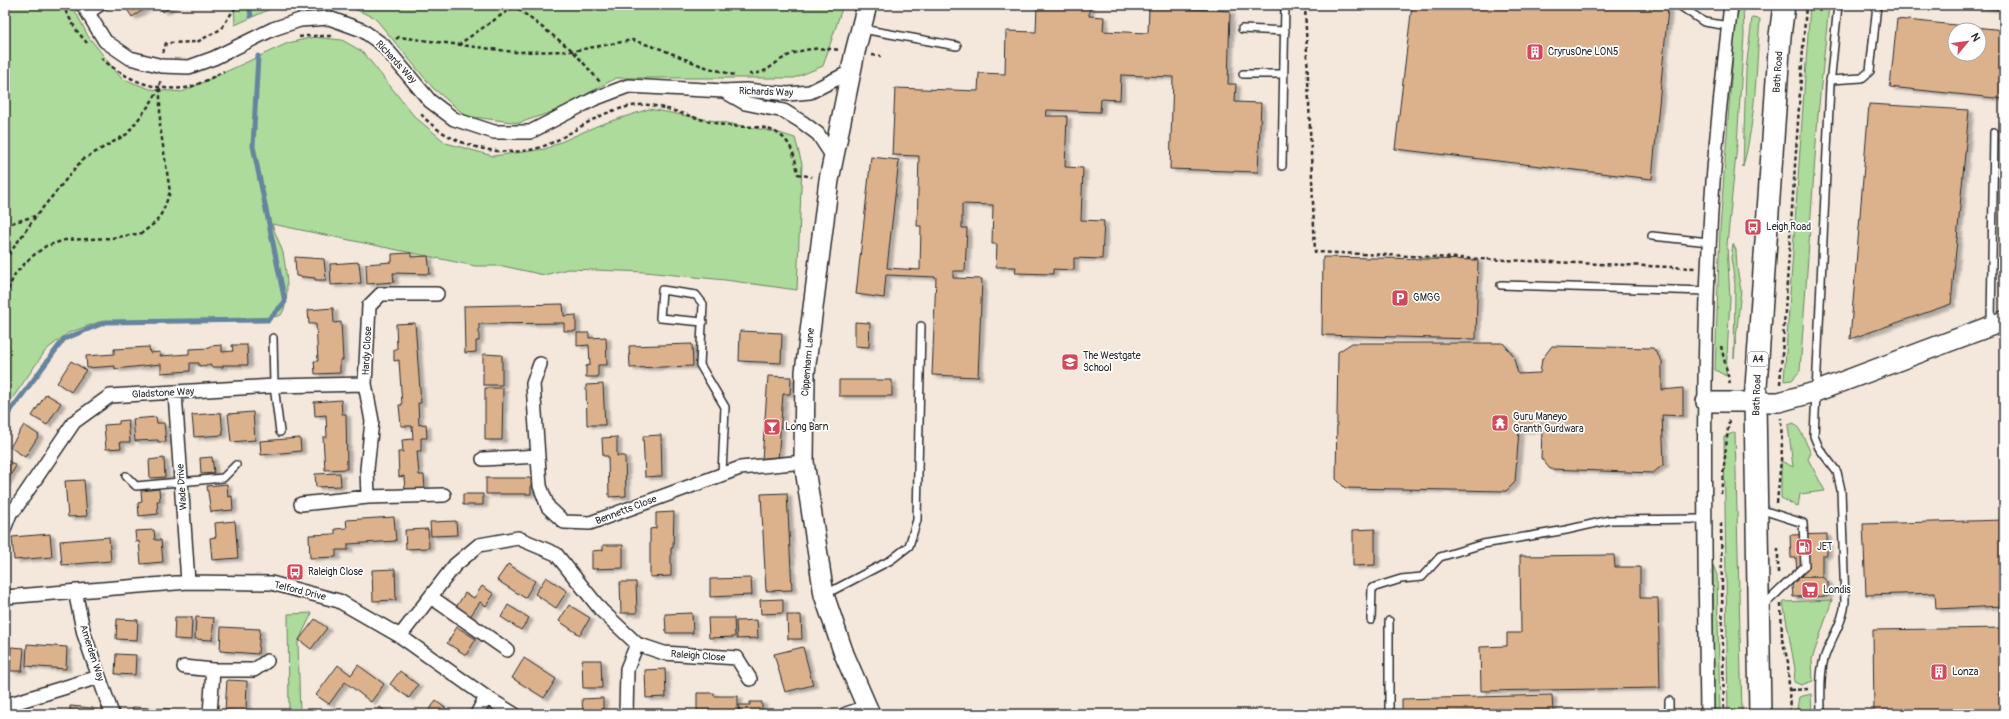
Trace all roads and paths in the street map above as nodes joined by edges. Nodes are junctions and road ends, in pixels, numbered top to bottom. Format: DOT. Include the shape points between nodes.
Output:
graph roads {
  1 [pos="104,5"];
  2 [pos="237,5"];
  3 [pos="867,5"];
  4 [pos="1285,5"];
  5 [pos="1305,5"];
  6 [pos="1679,5"];
  7 [pos="1731,5"];
  8 [pos="1784,5"];
  9 [pos="1806,5"];
  10 [pos="1838,5"];
  11 [pos="1877,5"];
  12 [pos="513,6"];
  13 [pos="86,10"];
  14 [pos="1729,26"];
  15 [pos="861,29"];
  16 [pos="1242,29"];
  17 [pos="1285,31"];
  18 [pos="457,45"];
  19 [pos="383,46"];
  20 [pos="957,46"];
  21 [pos="572,51"];
  22 [pos="855,52"];
  23 [pos="881,56"];
  24 [pos="162,66"];
  25 [pos="850,72"];
  26 [pos="1243,74"];
  27 [pos="1284,74"];
  28 [pos="736,75"];
  29 [pos="742,75"];
  30 [pos="1830,80"];
  31 [pos="159,88"];
  32 [pos="724,91"];
  33 [pos="610,93"];
  34 [pos="623,108"];
  35 [pos="1994,132"];
  36 [pos="833,157"];
  37 [pos="1282,166"];
  38 [pos="36,216"];
  39 [pos="5,225"];
  40 [pos="1652,236"];
  41 [pos="1709,242"];
  42 [pos="5,260"];
  43 [pos="1708,268"];
  44 [pos="1501,286"];
  45 [pos="1707,291"];
  46 [pos="437,294"];
  47 [pos="5,296"];
  48 [pos="703,322"];
  49 [pos="1997,324"];
  50 [pos="921,326"];
  51 [pos="273,338"];
  52 [pos="1720,339"];
  53 [pos="540,364"];
  54 [pos="365,384"];
  55 [pos="274,386"];
  56 [pos="175,392"];
  57 [pos="1815,392"];
  58 [pos="1706,402"];
  59 [pos="1730,402"];
  60 [pos="1755,402"];
  61 [pos="1779,402"];
  62 [pos="280,432"];
  63 [pos="538,456"];
  64 [pos="482,459"];
  65 [pos="804,462"];
  66 [pos="236,465"];
  67 [pos="722,474"];
  68 [pos="126,476"];
  69 [pos="182,482"];
  70 [pos="444,495"];
  71 [pos="368,497"];
  72 [pos="1721,502"];
  73 [pos="301,504"];
  74 [pos="1757,508"];
  75 [pos="15,509"];
  76 [pos="1777,515"];
  77 [pos="1705,518"];
  78 [pos="1721,518"];
  79 [pos="5,535"];
  80 [pos="1778,544"];
  81 [pos="188,582"];
  82 [pos="1780,590"];
  83 [pos="75,591"];
  84 [pos="824,595"];
  85 [pos="431,596"];
  86 [pos="5,597"];
  87 [pos="1758,610"];
  88 [pos="1371,620"];
  89 [pos="1389,621"];
  90 [pos="400,636"];
  91 [pos="637,644"];
  92 [pos="507,650"];
  93 [pos="267,661"];
  94 [pos="184,667"];
  95 [pos="212,670"];
  96 [pos="99,676"];
  97 [pos="750,679"];
  98 [pos="1822,689"];
  99 [pos="1790,690"];
  100 [pos="486,697"];
  101 [pos="1669,701"];
  102 [pos="868,710"];
  103 [pos="10,714"];
  104 [pos="112,714"];
  105 [pos="210,714"];
  106 [pos="477,714"];
  107 [pos="514,714"];
  108 [pos="626,714"];
  109 [pos="846,714"];
  110 [pos="1389,714"];
  111 [pos="1669,714"];
  112 [pos="1707,714"];
  113 [pos="1724,714"];
  114 [pos="1760,714"];
  115 [pos="1790,714"];
  116 [pos="1821,714"];
  1 -- 13 [label="lane"];
  2 -- 24 [label="path" via="221,29 197,42 166,43"];
  3 -- 15 [label="street, Cippenham Lane"];
  4 -- 17 [label="lane"];
  5 -- 43 [label="path" via="1315,252"];
  6 -- 14 [label="lane" via="1704,22"];
  7 -- 14 [label="street"];
  8 -- 60 [label="main road, Bath Road / A4"];
  9 -- 61 [label="path"];
  10 -- 30 [label="lane"];
  11 -- 30 [label="lane" via="1870,71 1862,78"];
  12 -- 18 [label="path"];
  12 -- 21 [label="path"];
  13 -- 24 [label="street, Richards Way" via="105,41 130,58"];
  14 -- 41 [label="street" via="1714,161"];
  15 -- 20 [label="lane"];
  15 -- 22 [label="street, Cippenham Lane"];
  16 -- 17 [label="lane"];
  17 -- 27 [label="lane"];
  18 -- 19 [label="path" via="399,37"];
  18 -- 21 [label="path" via="515,52"];
  19 -- 24 [label="street, Richards Way" via="362,30 330,18 300,20 273,29 214,58 189,67"];
  19 -- 33 [label="street, Richards Way" via="430,101 454,119 494,132 530,132"];
  21 -- 28 [label="path" via="632,40 702,66"];
  21 -- 33 [label="path"];
  22 -- 23 [label="path"];
  22 -- 25 [label="street, Cippenham Lane"];
  22 -- 29 [label="path" via="820,47 800,51 783,58 762,73"];
  24 -- 31 [label="path"];
  25 -- 32 [label="street, Richards Way" via="810,92 788,94 746,90"];
  25 -- 36 [label="street, Cippenham Lane"];
  26 -- 27 [label="lane"];
  27 -- 37 [label="lane"];
  30 -- 57 [label="lane"];
  31 -- 38 [label="path" via="127,134 82,160"];
  31 -- 47 [label="path" via="160,126 170,192 163,212 156,222 142,233 112,238 65,240 46,246 15,274"];
  32 -- 33 [label="street, Richards Way" via="628,86"];
  32 -- 36 [label="street, Richards Way" via="745,103 784,111 796,118 818,134"];
  33 -- 34 [label="path"];
  35 -- 49 [label="lane"];
  36 -- 65 [label="street, Cippenham Lane" via="805,372"];
  38 -- 39 [label="path"];
  38 -- 42 [label="path"];
  40 -- 41 [label="lane"];
  41 -- 43 [label="street"];
  43 -- 45 [label="street"];
  44 -- 45 [label="lane"];
  45 -- 58 [label="street"];
  46 -- 54 [label="street, Hardy Close" via="381,294 368,306"];
  48 -- 48 [label="lane" via="703,304 696,295 662,290 660,318"];
  48 -- 67 [label="lane" via="700,365 725,407"];
  49 -- 57 [label="street"];
  50 -- 84 [label="lane" via="917,520 909,546 891,560"];
  51 -- 55 [label="lane"];
  52 -- 59 [label="path" via="1730,382"];
  53 -- 63 [label="street, Bennetts Close" via="533,384"];
  54 -- 55 [label="street, Gladstone Way"];
  54 -- 71 [label="street, Hardy Close" via="372,421 367,469"];
  55 -- 56 [label="street, Gladstone Way"];
  55 -- 62 [label="lane"];
  56 -- 69 [label="street, Wade Drive"];
  56 -- 75 [label="street, Gladstone Way" via="110,396 74,422"];
  57 -- 61 [label="street"];
  57 -- 98 [label="lane" via="1814,436 1819,448 1837,472 1841,490 1845,594 1844,614 1824,659"];
  58 -- 59 [label="street"];
  58 -- 77 [label="street"];
  59 -- 60 [label="street"];
  59 -- 72 [label="path"];
  60 -- 61 [label="street"];
  60 -- 74 [label="main road, Bath Road / A4"];
  61 -- 76 [label="path" via="1783,436 1777,488"];
  63 -- 64 [label="street"];
  63 -- 67 [label="street, Bennetts Close" via="542,497 548,507 564,522 590,523"];
  65 -- 67 [label="street, Bennetts Close" via="740,468"];
  65 -- 84 [label="street, Cippenham Lane"];
  66 -- 69 [label="lane" via="223,478"];
  68 -- 69 [label="lane" via="136,486"];
  69 -- 81 [label="street, Wade Drive"];
  70 -- 71 [label="street"];
  71 -- 73 [label="street"];
  74 -- 76 [label="lane"];
  74 -- 87 [label="main road, Bath Road / A4"];
  75 -- 79 [label="lane"];
  76 -- 82 [label="lane" via="1803,523 1806,566"];
  77 -- 88 [label="lane" via="1610,520 1483,544 1440,557 1422,577 1401,579 1372,588"];
  77 -- 112 [label="street"];
  78 -- 113 [label="path"];
  80 -- 82 [label="path"];
  81 -- 83 [label="street, Telford Drive"];
  81 -- 90 [label="street, Telford Drive" via="271,583 339,601"];
  82 -- 87 [label="lane"];
  82 -- 99 [label="path" via="1782,639 1788,662"];
  83 -- 86 [label="street, Telford Drive"];
  83 -- 96 [label="street, Amerden Way" via="84,634"];
  84 -- 102 [label="street, Cippenham Lane" via="844,654"];
  85 -- 90 [label="street, Raleigh Close"];
  85 -- 91 [label="street, Raleigh Close" via="455,564 479,545 518,538 556,554 601,610"];
  85 -- 92 [label="street"];
  87 -- 114 [label="main road, Bath Road / A4"];
  89 -- 110 [label="lane"];
  90 -- 100 [label="street, Telford Drive"];
  91 -- 97 [label="street, Raleigh Close" via="664,653 737,658"];
  91 -- 108 [label="street" via="627,669"];
  93 -- 95 [label="street" via="254,670"];
  94 -- 95 [label="street"];
  95 -- 105 [label="street"];
  96 -- 103 [label="street" via="7,705"];
  96 -- 104 [label="street, Amerden Way"];
  98 -- 99 [label="path"];
  98 -- 116 [label="lane"];
  99 -- 115 [label="path"];
  100 -- 106 [label="street"];
  100 -- 107 [label="street, Telford Drive"];
  101 -- 111 [label="lane"];
  102 -- 109 [label="street"];
}
